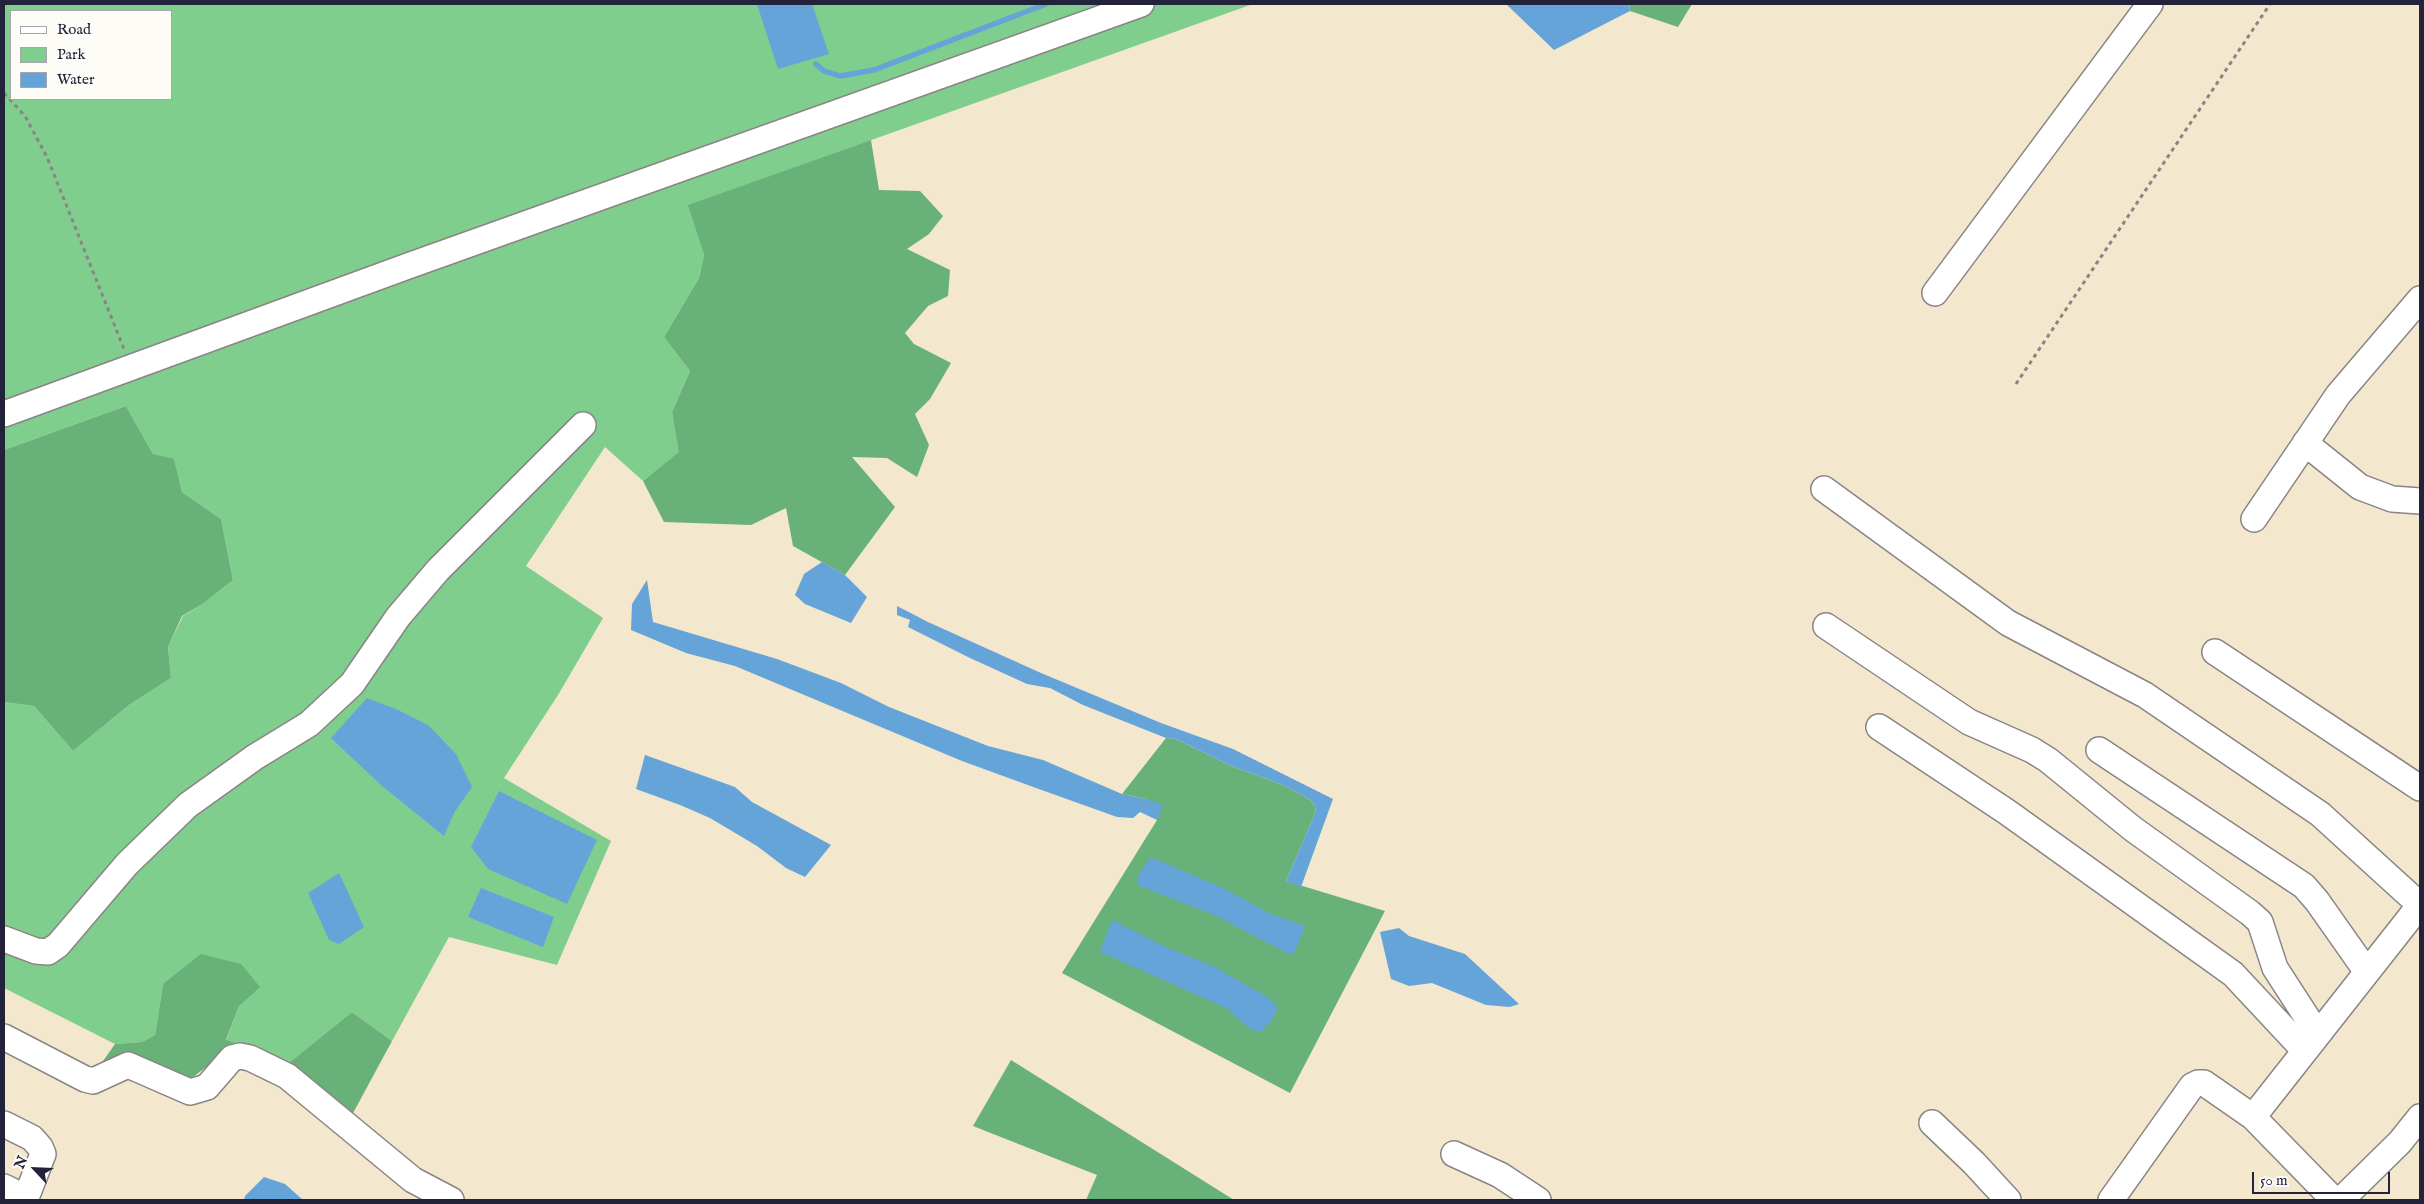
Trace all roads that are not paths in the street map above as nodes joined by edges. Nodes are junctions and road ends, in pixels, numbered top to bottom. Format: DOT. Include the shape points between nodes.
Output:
graph roads {
  1 [pos="1141,4"];
  2 [pos="2150,4"];
  3 [pos="1935,293"];
  4 [pos="2420,298"];
  5 [pos="4,414"];
  6 [pos="583,425"];
  7 [pos="2305,443"];
  8 [pos="1824,489"];
  9 [pos="2419,504"];
  10 [pos="2254,520"];
  11 [pos="1826,626"];
  12 [pos="2215,652"];
  13 [pos="1879,727"];
  14 [pos="2099,750"];
  15 [pos="2420,788"];
  16 [pos="4,939"];
  17 [pos="2366,972"];
  18 [pos="4,1037"];
  19 [pos="2310,1042"];
  20 [pos="2253,1117"];
  21 [pos="2420,1117"];
  22 [pos="1932,1123"];
  23 [pos="4,1124"];
  24 [pos="1454,1154"];
  25 [pos="4,1187"];
  26 [pos="29,1199"];
  27 [pos="451,1200"];
  28 [pos="1538,1200"];
  29 [pos="2008,1200"];
  30 [pos="2111,1200"];
  31 [pos="2334,1200"];
  32 [pos="2341,1200"];
  1 -- 5 [label="street"];
  2 -- 3 [label="street"];
  4 -- 7 [label="street" via="2338,395"];
  6 -- 16 [label="street" via="438,570 398,617 352,684 309,724 255,757 188,805 127,864 58,945 48,952 36,951"];
  7 -- 9 [label="street" via="2360,487 2392,499"];
  7 -- 10 [label="street"];
  8 -- 17 [label="street" via="2008,623 2145,696 2320,814 2420,905"];
  11 -- 19 [label="street" via="1969,722 2048,760 2133,829 2250,912 2260,922 2275,968"];
  12 -- 15 [label="street"];
  13 -- 19 [label="street" via="2007,812 2233,974"];
  14 -- 17 [label="street" via="2304,886"];
  17 -- 19 [label="street"];
  18 -- 27 [label="street" via="85,1079 93,1081 128,1065 190,1092 207,1087 232,1058 250,1058 287,1076 413,1180"];
  19 -- 20 [label="street"];
  20 -- 30 [label="street" via="2204,1083 2192,1086"];
  20 -- 31 [label="street"];
  21 -- 32 [label="street" via="2400,1142"];
  22 -- 29 [label="street"];
  23 -- 26 [label="street" via="32,1138 43,1154"];
  24 -- 28 [label="street" via="1500,1175"];
  25 -- 26 [label="street"];
}
